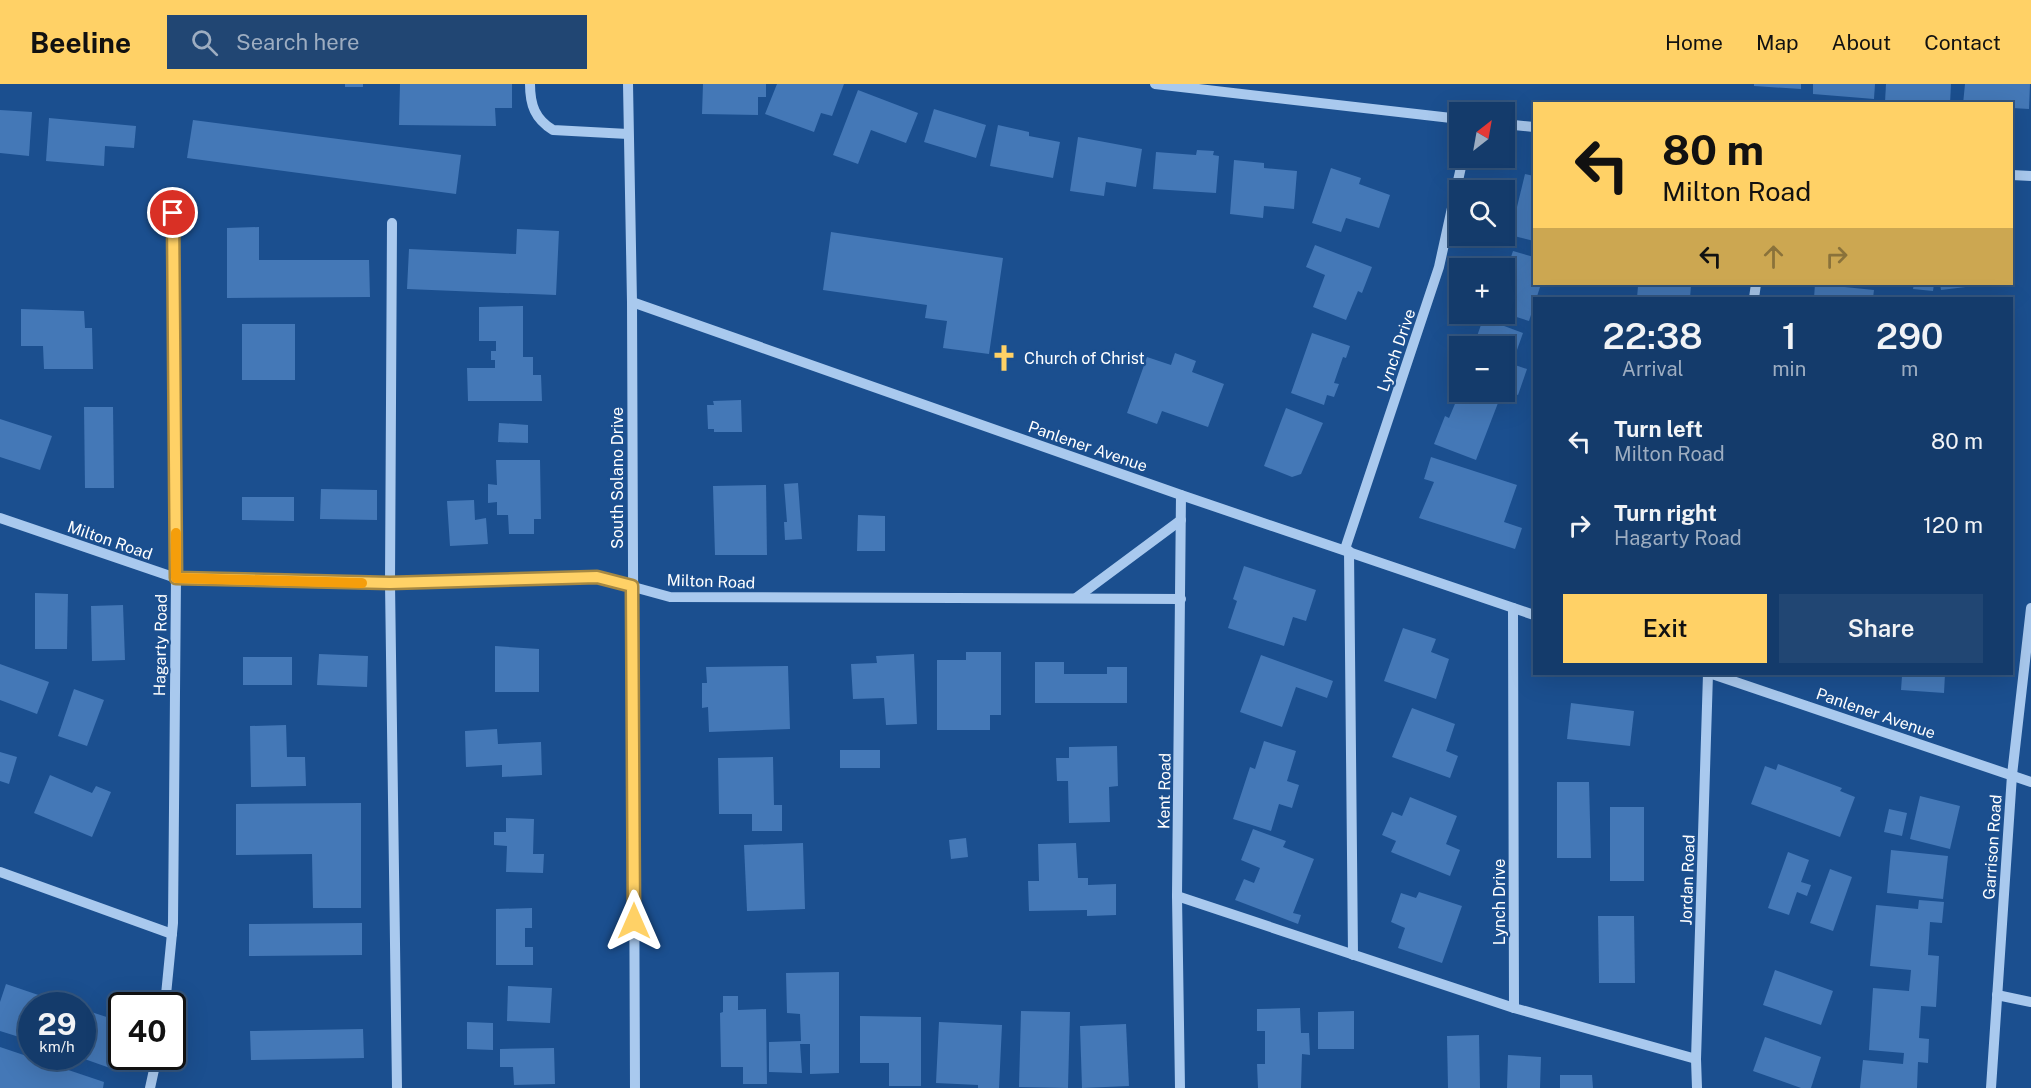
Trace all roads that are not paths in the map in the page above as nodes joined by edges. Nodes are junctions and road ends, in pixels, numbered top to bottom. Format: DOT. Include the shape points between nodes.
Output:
graph roads {
  1 [pos="530,84"];
  2 [pos="628,84"];
  3 [pos="1155,84"];
  4 [pos="1449,118"];
  5 [pos="1515,125"];
  6 [pos="1533,128"];
  7 [pos="628,134"];
  8 [pos="1461,168"];
  9 [pos="2013,174"];
  10 [pos="2031,176"];
  11 [pos="173,213"];
  12 [pos="392,223"];
  13 [pos="632,302"];
  14 [pos="1181,495"];
  15 [pos="0,518"];
  16 [pos="1181,520"];
  17 [pos="1347,550"];
  18 [pos="176,578"];
  19 [pos="390,583"];
  20 [pos="632,586"];
  21 [pos="1076,598"];
  22 [pos="1181,599"];
  23 [pos="1513,608"];
  24 [pos="2031,608"];
  25 [pos="1533,615"];
  26 [pos="1710,675"];
  27 [pos="1713,675"];
  28 [pos="2012,775"];
  29 [pos="2031,782"];
  30 [pos="0,872"];
  31 [pos="1177,896"];
  32 [pos="172,934"];
  33 [pos="1353,955"];
  34 [pos="166,992"];
  35 [pos="1997,995"];
  36 [pos="2031,1002"];
  37 [pos="1514,1008"];
  38 [pos="1696,1059"];
  39 [pos="154,1070"];
  40 [pos="150,1088"];
  41 [pos="397,1088"];
  42 [pos="635,1088"];
  43 [pos="1180,1088"];
  44 [pos="1697,1088"];
  45 [pos="1990,1088"];
  1 -- 7 [label="street" via="533,112 553,130"];
  2 -- 7 [label="street, South Solano Drive"];
  3 -- 4 [label="street"];
  5 -- 6 [label="street"];
  7 -- 13 [label="street, South Solano Drive"];
  8 -- 17 [label="street, Lynch Drive" via="1439,267"];
  9 -- 10 [label="street"];
  11 -- 18 [label="street, Hagarty Road"];
  12 -- 19 [label="street"];
  13 -- 14 [label="street, Panlener Avenue"];
  13 -- 20 [label="street, South Solano Drive"];
  14 -- 16 [label="street, Kent Road"];
  14 -- 17 [label="street, Panlener Avenue"];
  15 -- 18 [label="street, Milton Road"];
  16 -- 21 [label="street"];
  16 -- 22 [label="street, Kent Road"];
  17 -- 23 [label="street, Panlener Avenue"];
  17 -- 33 [label="street, Lynch Drive"];
  18 -- 19 [label="street, Milton Road"];
  18 -- 32 [label="street, Hagarty Road"];
  19 -- 20 [label="street, Milton Road" via="597,577"];
  19 -- 41 [label="street"];
  20 -- 21 [label="street, Milton Road" via="670,597"];
  20 -- 42 [label="street, South Solano Drive"];
  21 -- 22 [label="street, Milton Road"];
  22 -- 31 [label="street, Kent Road"];
  23 -- 25 [label="street, Panlener Avenue"];
  23 -- 37 [label="street, Lynch Drive"];
  24 -- 28 [label="street, Garrison Road"];
  26 -- 38 [label="street, Jordan Road"];
  27 -- 28 [label="street, Panlener Avenue"];
  28 -- 29 [label="street, Panlener Avenue"];
  28 -- 35 [label="street, Garrison Road"];
  30 -- 32 [label="street"];
  31 -- 33 [label="street"];
  31 -- 43 [label="street, Kent Road"];
  32 -- 34 [label="street, Hagarty Road"];
  33 -- 37 [label="street"];
  35 -- 36 [label="street"];
  35 -- 45 [label="street, Garrison Road"];
  37 -- 38 [label="street"];
  38 -- 44 [label="street, Jordan Road"];
  39 -- 40 [label="street"];
}
